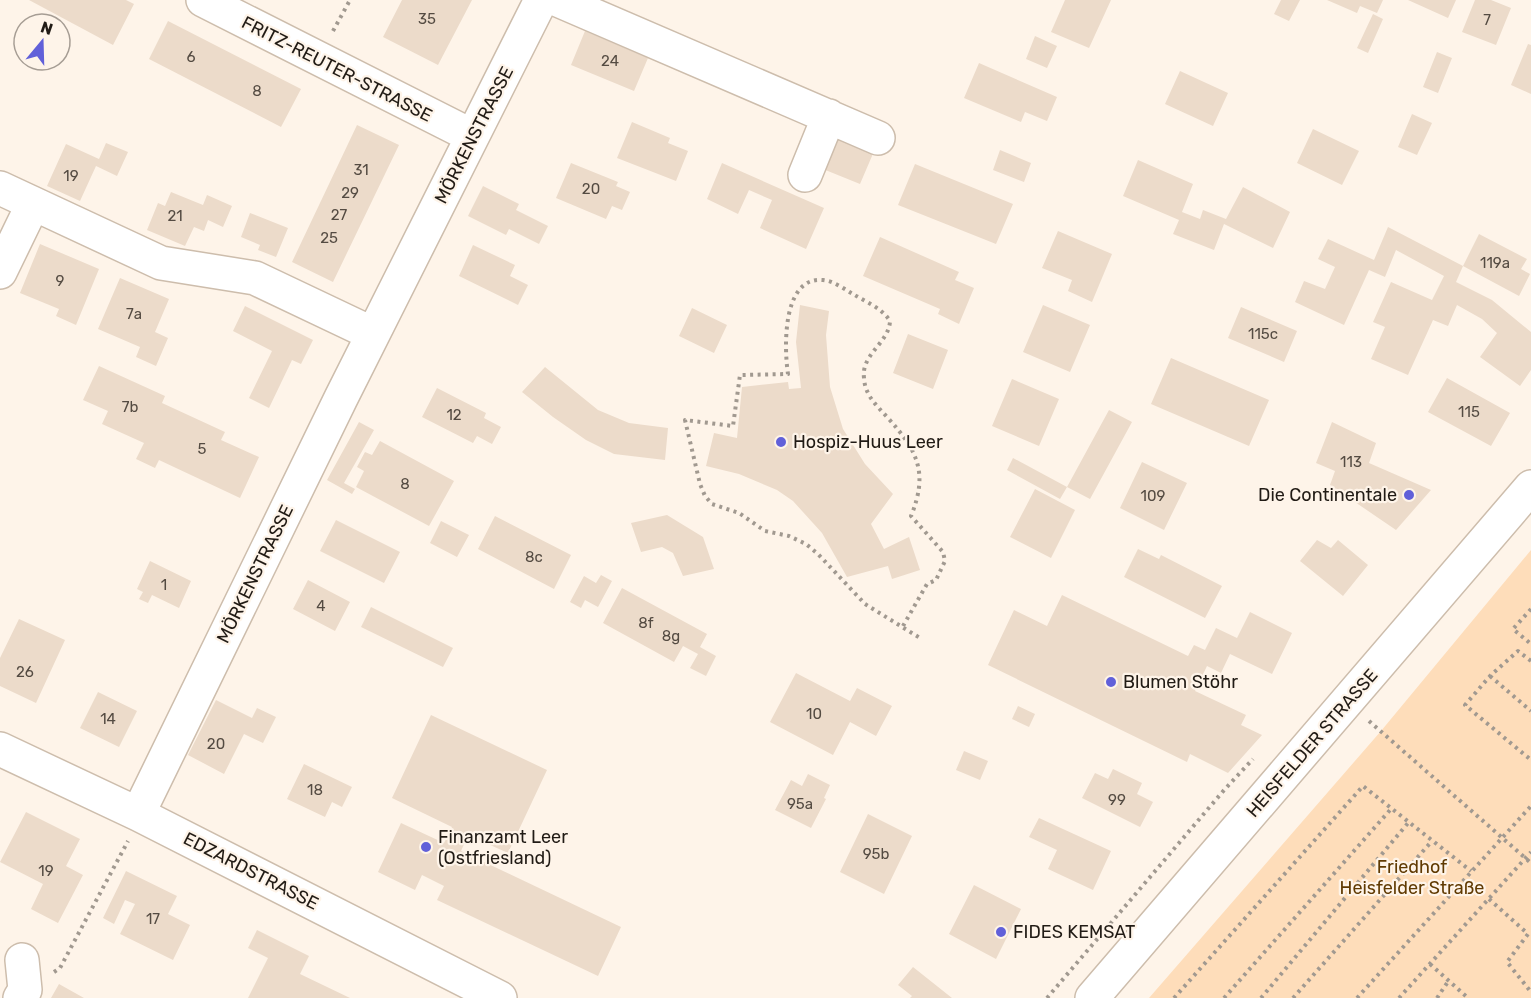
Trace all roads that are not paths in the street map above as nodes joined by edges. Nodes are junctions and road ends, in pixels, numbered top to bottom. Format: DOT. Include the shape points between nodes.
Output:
graph roads {
  1 [pos="202,0"];
  2 [pos="541,0"];
  3 [pos="558,0"];
  4 [pos="829,116"];
  5 [pos="472,136"];
  6 [pos="878,138"];
  7 [pos="805,175"];
  8 [pos="0,188"];
  9 [pos="33,204"];
  10 [pos="0,272"];
  11 [pos="373,334"];
  12 [pos="1531,487"];
  13 [pos="0,749"];
  14 [pos="138,814"];
  15 [pos="500,998"];
  16 [pos="1092,998"];
  1 -- 5 [label="street, FRITZ-REUTER-STRASSE"];
  2 -- 5 [label="street, MÖRKENSTRASSE"];
  3 -- 4 [label="street"];
  4 -- 6 [label="street"];
  4 -- 7 [label="street"];
  5 -- 11 [label="street, MÖRKENSTRASSE"];
  8 -- 9 [label="street"];
  9 -- 10 [label="street"];
  9 -- 11 [label="street" via="161,263 255,278"];
  11 -- 14 [label="street, MÖRKENSTRASSE"];
  12 -- 16 [label="street, HEISFELDER STRASSE"];
  13 -- 14 [label="street, EDZARDSTRASSE"];
  14 -- 15 [label="street, EDZARDSTRASSE"];
}
